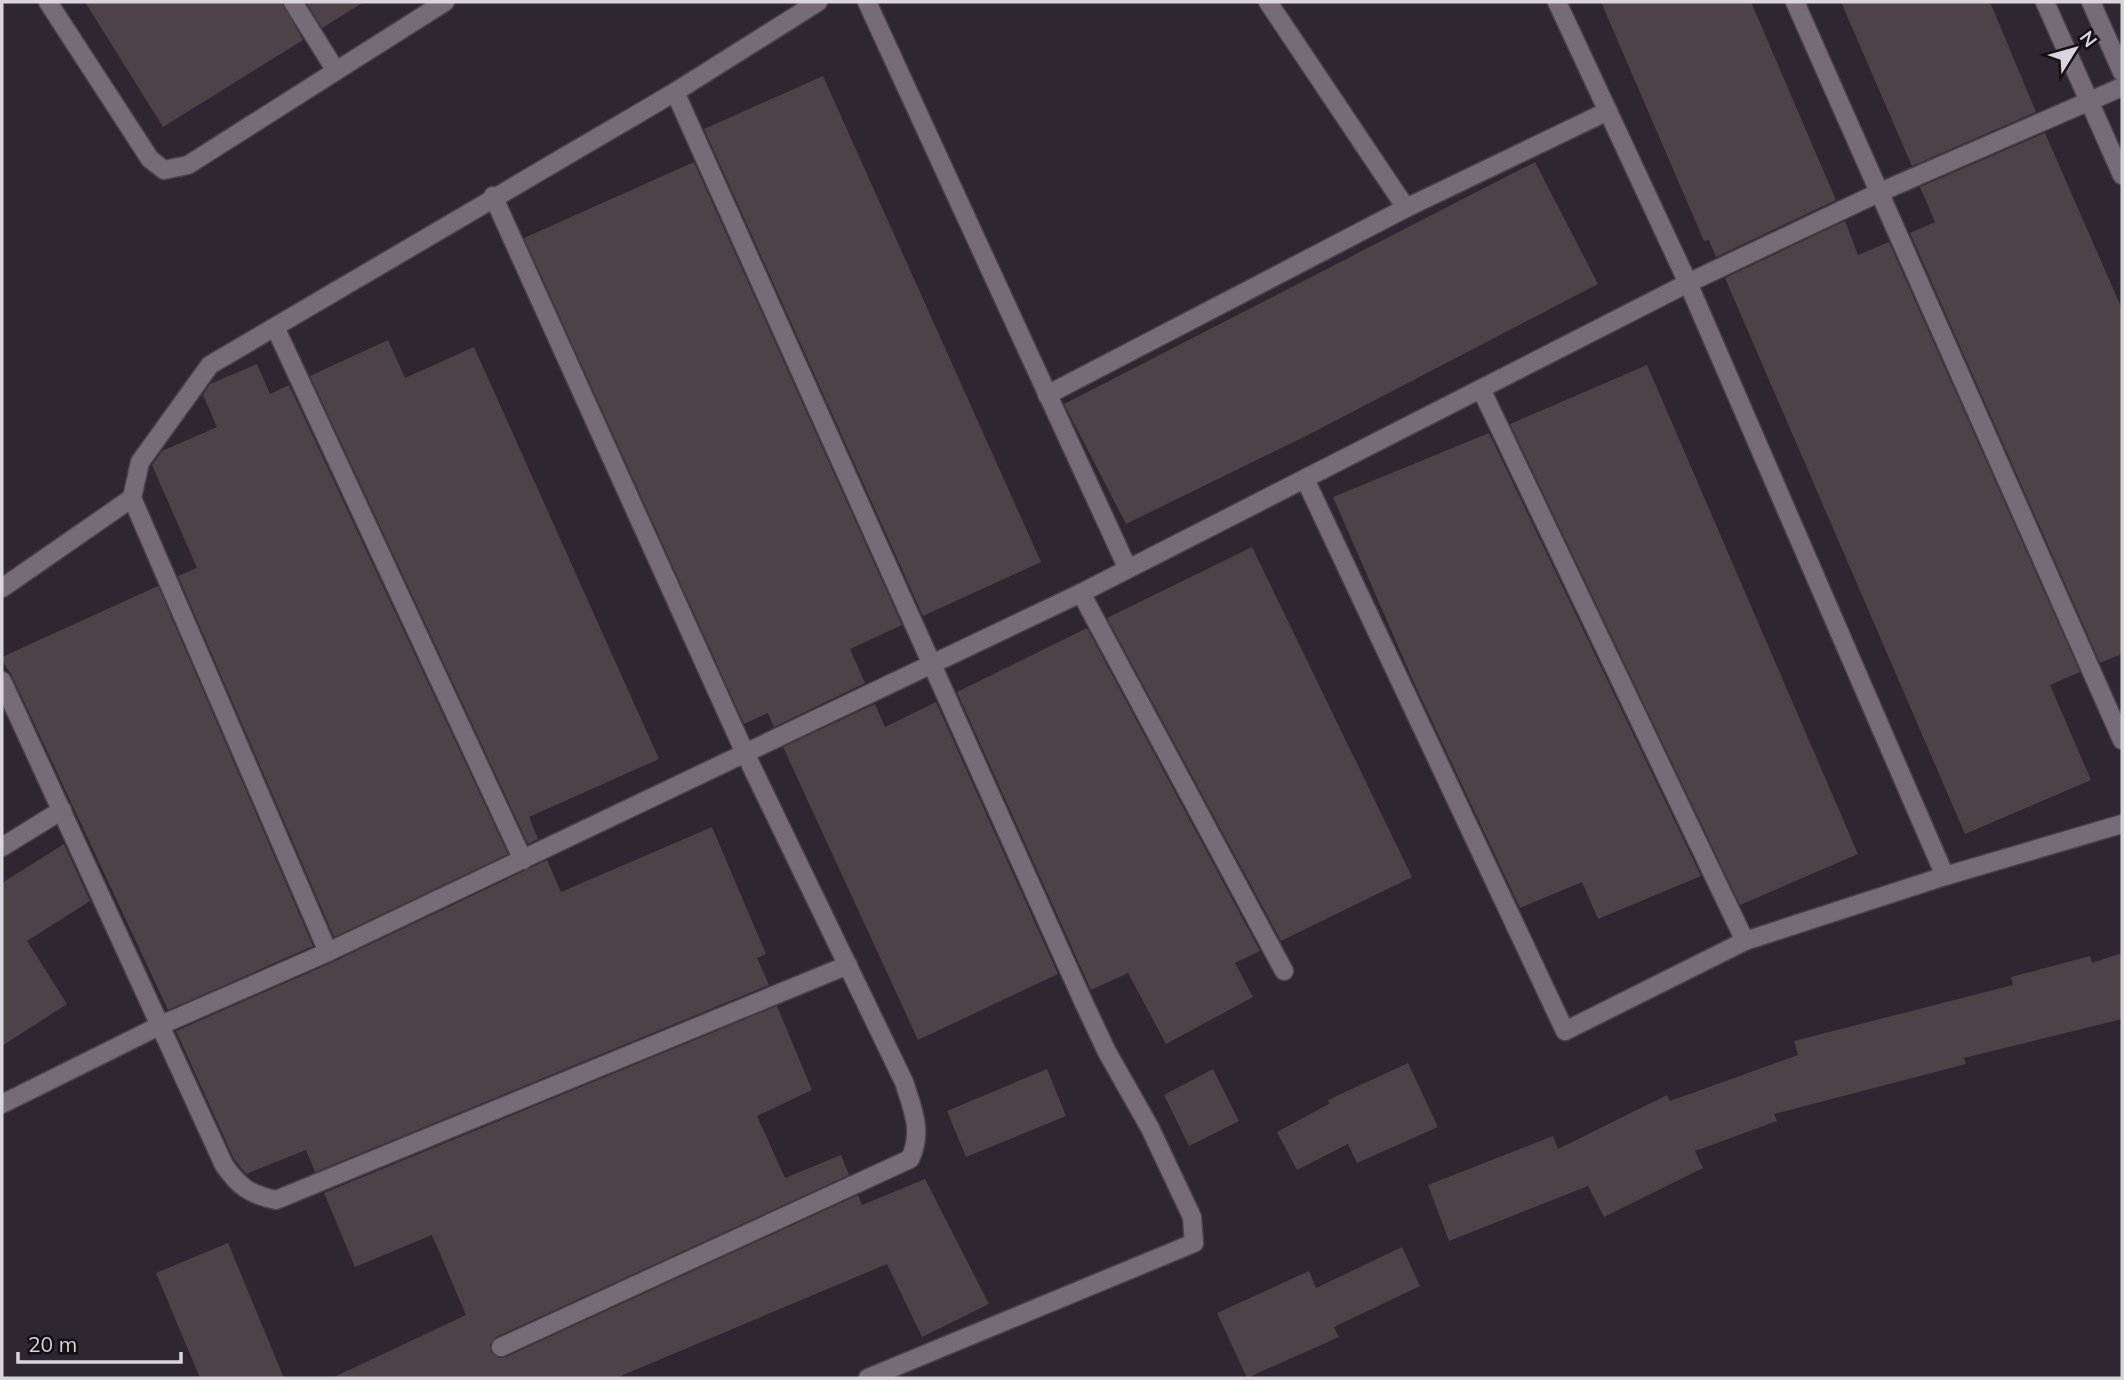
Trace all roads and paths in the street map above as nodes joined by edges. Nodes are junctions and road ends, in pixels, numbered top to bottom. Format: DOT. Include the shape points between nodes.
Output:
graph roads {
  1 [pos="48,2"];
  2 [pos="293,2"];
  3 [pos="445,2"];
  4 [pos="818,2"];
  5 [pos="867,2"];
  6 [pos="1268,2"];
  7 [pos="1557,2"];
  8 [pos="1795,2"];
  9 [pos="2045,2"];
  10 [pos="2091,2"];
  11 [pos="335,71"];
  12 [pos="2122,72"];
  13 [pos="2122,87"];
  14 [pos="675,92"];
  15 [pos="2089,103"];
  16 [pos="1608,111"];
  17 [pos="2122,175"];
  18 [pos="1878,193"];
  19 [pos="493,196"];
  20 [pos="1406,208"];
  21 [pos="1688,283"];
  22 [pos="275,327"];
  23 [pos="1481,389"];
  24 [pos="1046,396"];
  25 [pos="1305,479"];
  26 [pos="132,499"];
  27 [pos="1126,567"];
  28 [pos="2,588"];
  29 [pos="1081,593"];
  30 [pos="932,661"];
  31 [pos="2,681"];
  32 [pos="2122,740"];
  33 [pos="745,753"];
  34 [pos="62,810"];
  35 [pos="2122,824"];
  36 [pos="2,846"];
  37 [pos="523,860"];
  38 [pos="1945,876"];
  39 [pos="1745,941"];
  40 [pos="328,952"];
  41 [pos="848,965"];
  42 [pos="1284,971"];
  43 [pos="161,1024"];
  44 [pos="2,1104"];
  45 [pos="501,1347"];
  46 [pos="904,1371"];
  47 [pos="868,1378"];
  1 -- 11 [label="street" via="150,159 164,170 188,165"];
  2 -- 11 [label="street"];
  3 -- 11 [label="street"];
  4 -- 14 [label="street"];
  5 -- 24 [label="street"];
  6 -- 20 [label="street"];
  7 -- 16 [label="street"];
  8 -- 18 [label="street"];
  9 -- 15 [label="street"];
  10 -- 12 [label="street"];
  13 -- 15 [label="street"];
  14 -- 19 [label="street"];
  14 -- 30 [label="street"];
  15 -- 17 [label="street"];
  15 -- 18 [label="street"];
  16 -- 20 [label="street"];
  16 -- 21 [label="street"];
  18 -- 21 [label="street"];
  18 -- 32 [label="street"];
  19 -- 22 [label="street"];
  19 -- 33 [label="street"];
  20 -- 24 [label="street"];
  21 -- 23 [label="street"];
  21 -- 38 [label="street"];
  22 -- 26 [label="street" via="210,365 140,462"];
  22 -- 37 [label="street"];
  23 -- 25 [label="street"];
  23 -- 39 [label="street"];
  24 -- 27 [label="street"];
  25 -- 27 [label="street"];
  25 -- 39 [label="street" via="1565,1031"];
  26 -- 28 [label="street"];
  26 -- 40 [label="street"];
  27 -- 29 [label="street"];
  29 -- 30 [label="street"];
  29 -- 42 [label="street"];
  30 -- 33 [label="street"];
  30 -- 46 [label="street" via="1107,1052 1192,1217 1194,1243"];
  31 -- 34 [label="street"];
  33 -- 37 [label="street"];
  33 -- 41 [label="street"];
  34 -- 36 [label="street"];
  34 -- 43 [label="street"];
  35 -- 38 [label="street"];
  37 -- 40 [label="street"];
  38 -- 39 [label="street"];
  40 -- 43 [label="street"];
  41 -- 43 [label="street" via="276,1200 244,1190 224,1165"];
  41 -- 45 [label="street" via="908,1095 918,1142 910,1159"];
  43 -- 44 [label="street"];
  46 -- 47 [label="street"];
}
